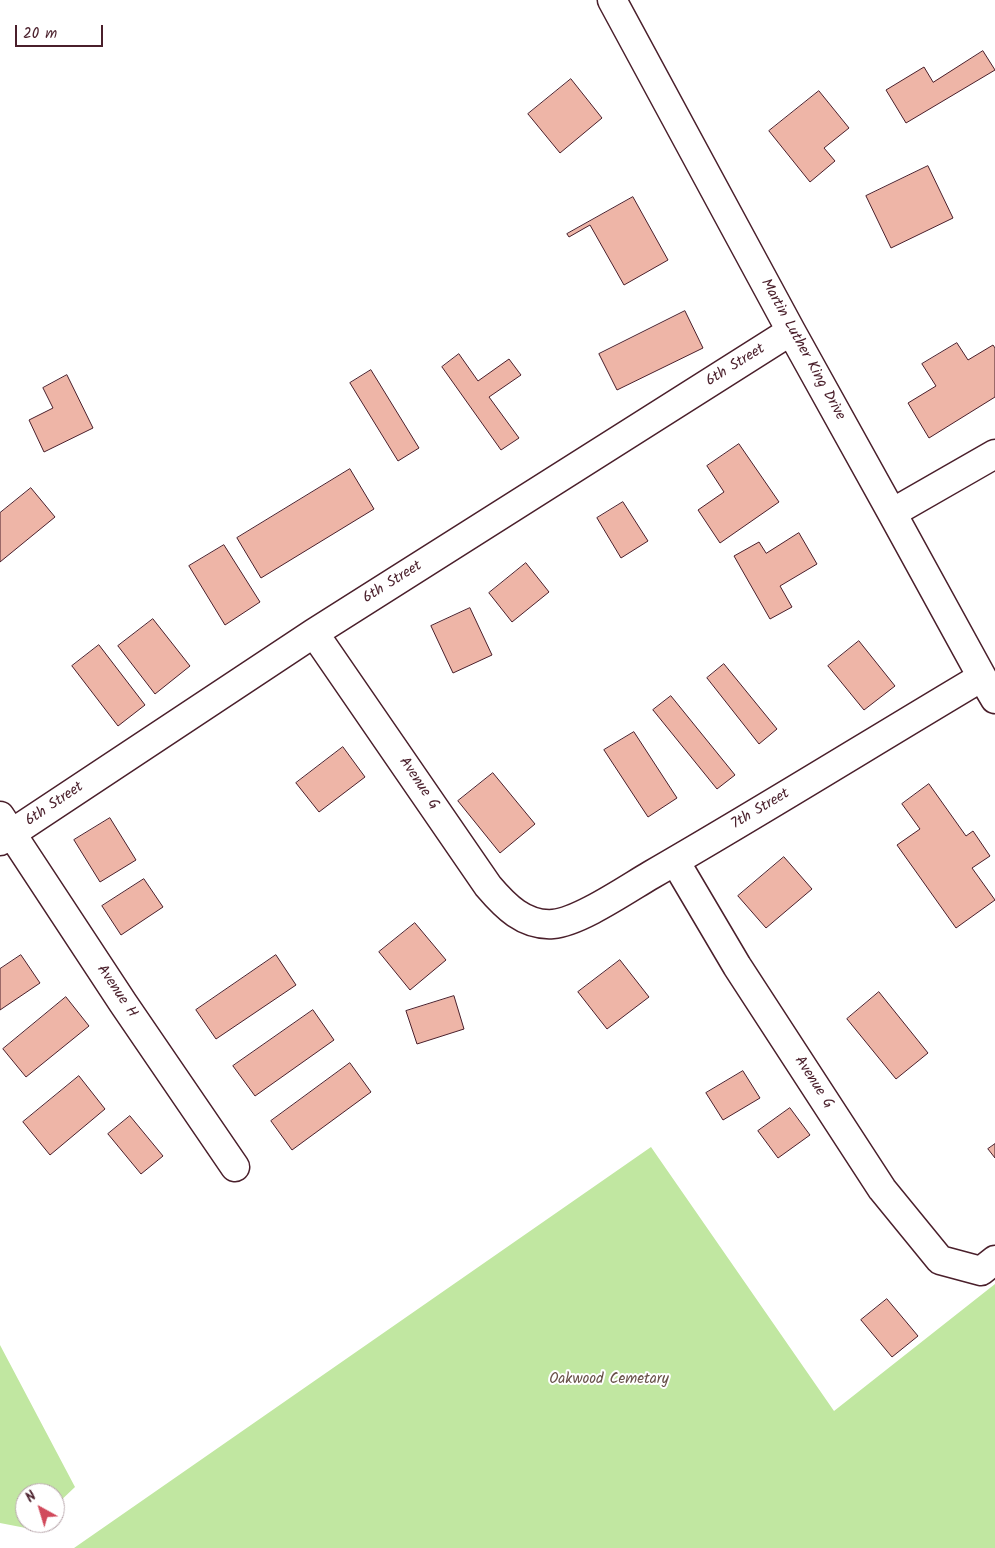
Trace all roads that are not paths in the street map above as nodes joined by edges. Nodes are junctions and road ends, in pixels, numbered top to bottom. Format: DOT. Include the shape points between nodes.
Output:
graph roads {
  1 [pos="612,0"];
  2 [pos="791,331"];
  3 [pos="995,454"];
  4 [pos="892,513"];
  5 [pos="314,633"];
  6 [pos="988,688"];
  7 [pos="4,830"];
  8 [pos="675,861"];
  9 [pos="534,922"];
  10 [pos="235,1167"];
  11 [pos="988,1265"];
  1 -- 2 [label="street, Martin Luther King Drive"];
  2 -- 4 [label="street, Martin Luther King Drive"];
  2 -- 5 [label="street, 6th Street"];
  3 -- 4 [label="street"];
  4 -- 6 [label="street, Martin Luther King Drive"];
  5 -- 7 [label="street, 6th Street"];
  5 -- 9 [label="street, Avenue G" via="488,886 506,907"];
  6 -- 8 [label="street, 7th Street"];
  7 -- 10 [label="street, Avenue H"];
  8 -- 9 [label="street, 7th Street" via="578,917 554,924"];
  8 -- 11 [label="street, Avenue G" via="737,966 882,1189 940,1260"];
}
